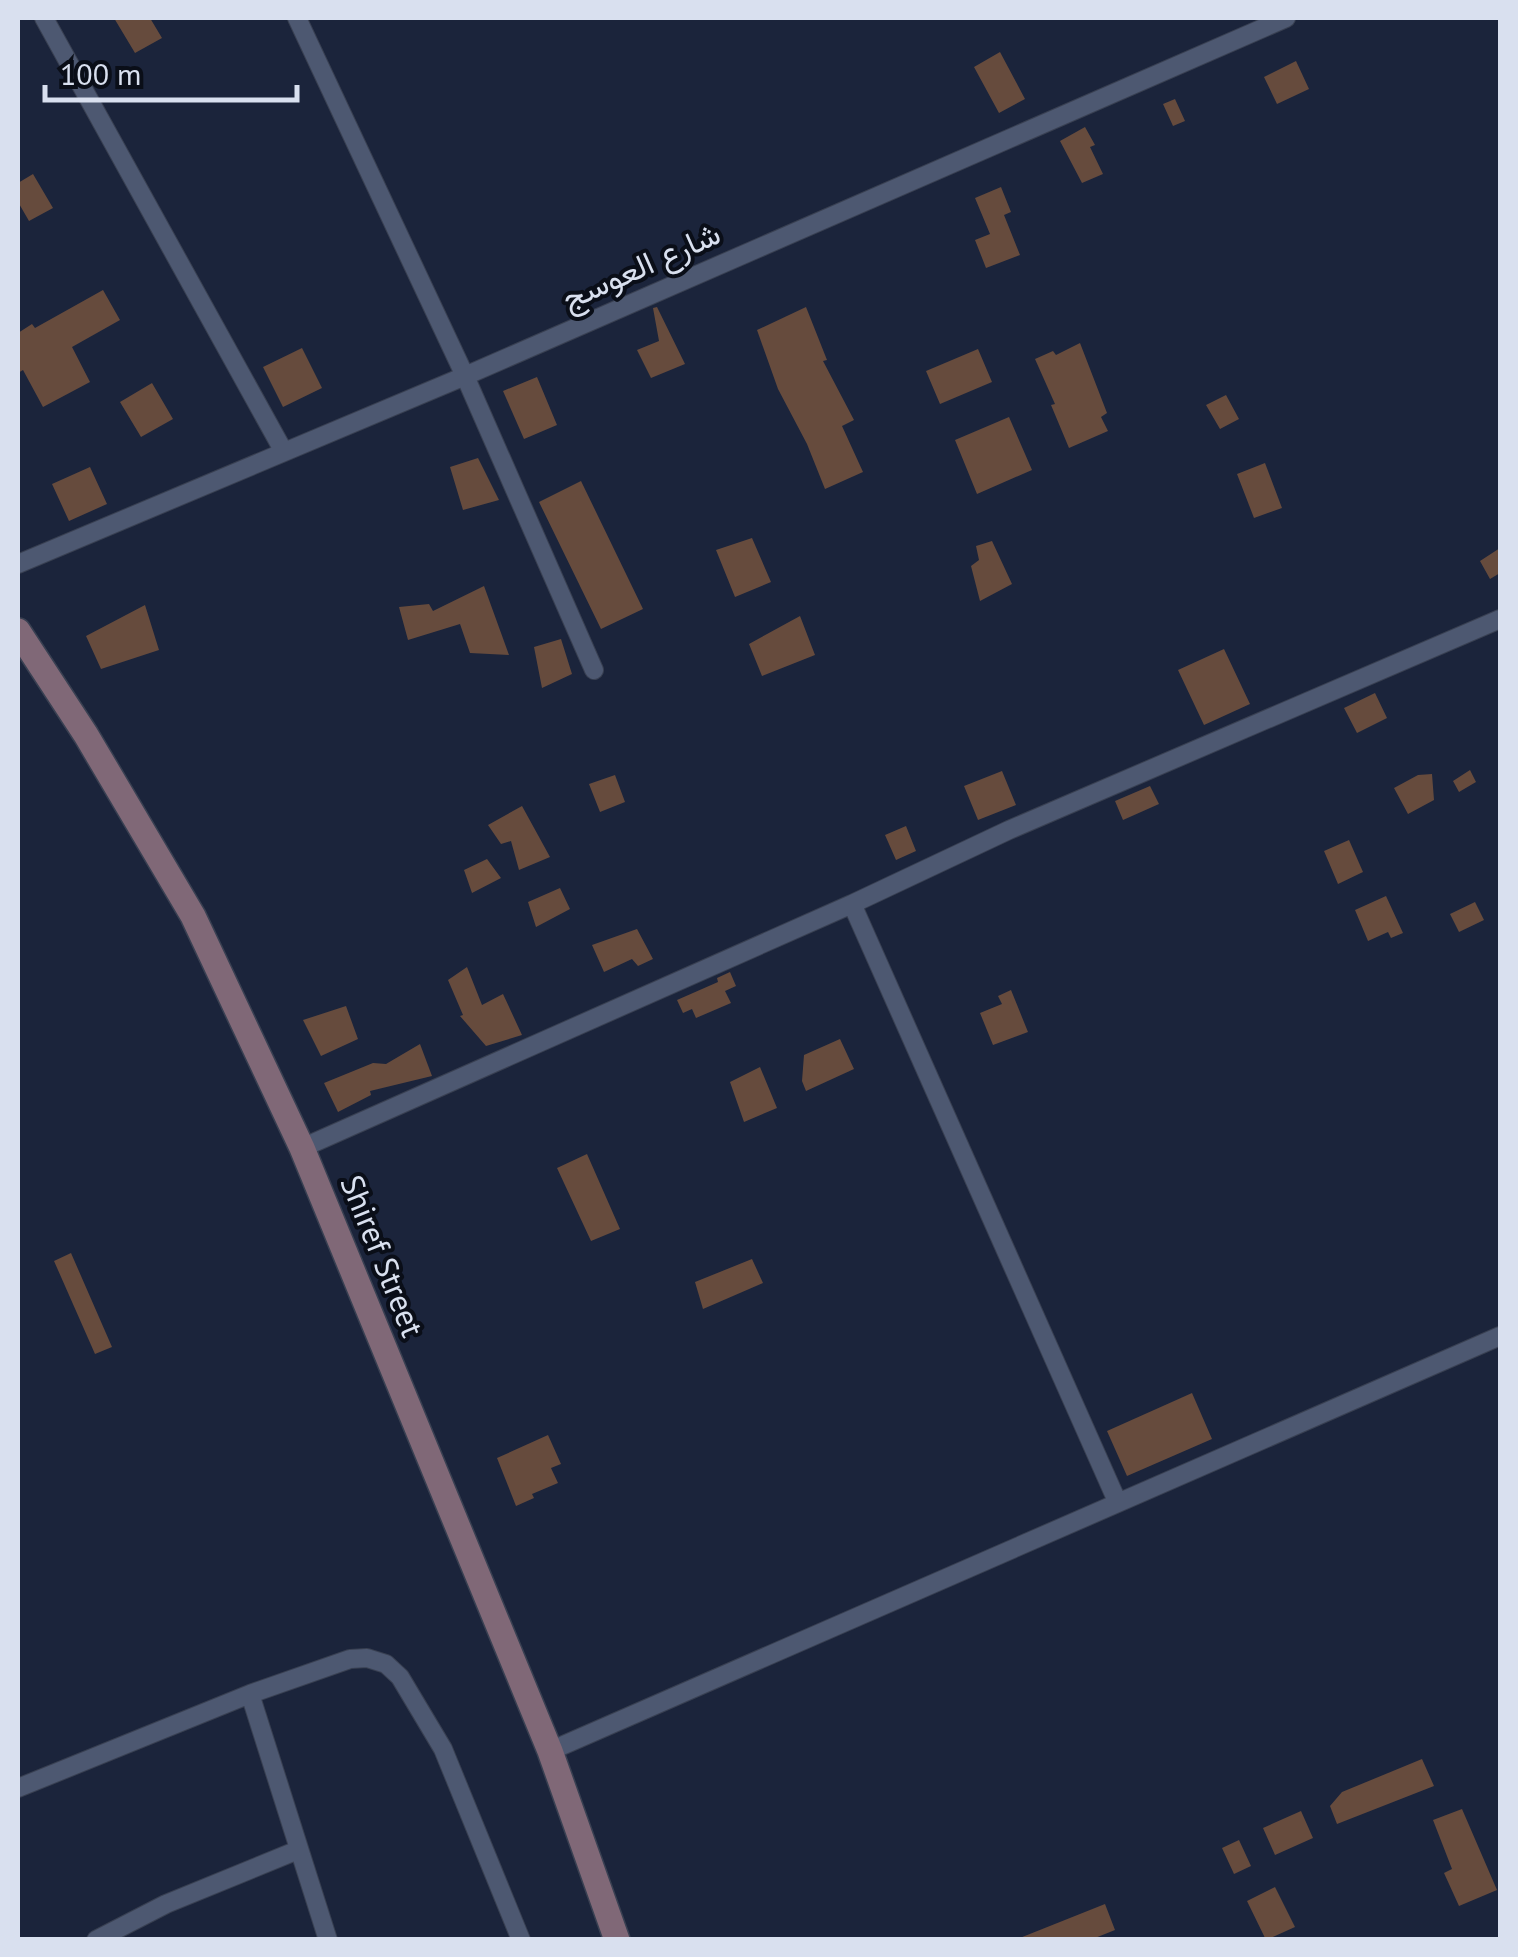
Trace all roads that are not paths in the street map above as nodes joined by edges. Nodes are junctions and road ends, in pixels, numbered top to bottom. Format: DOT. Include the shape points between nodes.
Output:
graph roads {
  1 [pos="44,18"];
  2 [pos="296,18"];
  3 [pos="1286,18"];
  4 [pos="1242,26"];
  5 [pos="465,376"];
  6 [pos="284,452"];
  7 [pos="18,564"];
  8 [pos="1500,618"];
  9 [pos="18,631"];
  10 [pos="594,670"];
  11 [pos="852,904"];
  12 [pos="302,1148"];
  13 [pos="1500,1336"];
  14 [pos="1117,1501"];
  15 [pos="250,1694"];
  16 [pos="550,1751"];
  17 [pos="18,1788"];
  18 [pos="298,1850"];
  19 [pos="96,1940"];
  20 [pos="328,1940"];
  21 [pos="520,1940"];
  22 [pos="617,1940"];
  1 -- 6 [label="street"];
  2 -- 5 [label="street"];
  3 -- 4 [label="street, شارع العوسج"];
  4 -- 5 [label="street, شارع العوسج"];
  5 -- 6 [label="street, شارع العوسج"];
  5 -- 10 [label="street"];
  6 -- 7 [label="street, شارع العوسج"];
  8 -- 11 [label="street"];
  9 -- 12 [label="main road, Shiref Street" via="193,916"];
  11 -- 12 [label="street"];
  11 -- 14 [label="street"];
  12 -- 16 [label="main road, Shiref Street"];
  13 -- 14 [label="street"];
  14 -- 16 [label="street"];
  15 -- 17 [label="street"];
  15 -- 18 [label="street"];
  15 -- 21 [label="street" via="350,1659 386,1664 443,1749"];
  16 -- 22 [label="main road, Shiref Street"];
  18 -- 19 [label="street"];
  18 -- 20 [label="street"];
}
